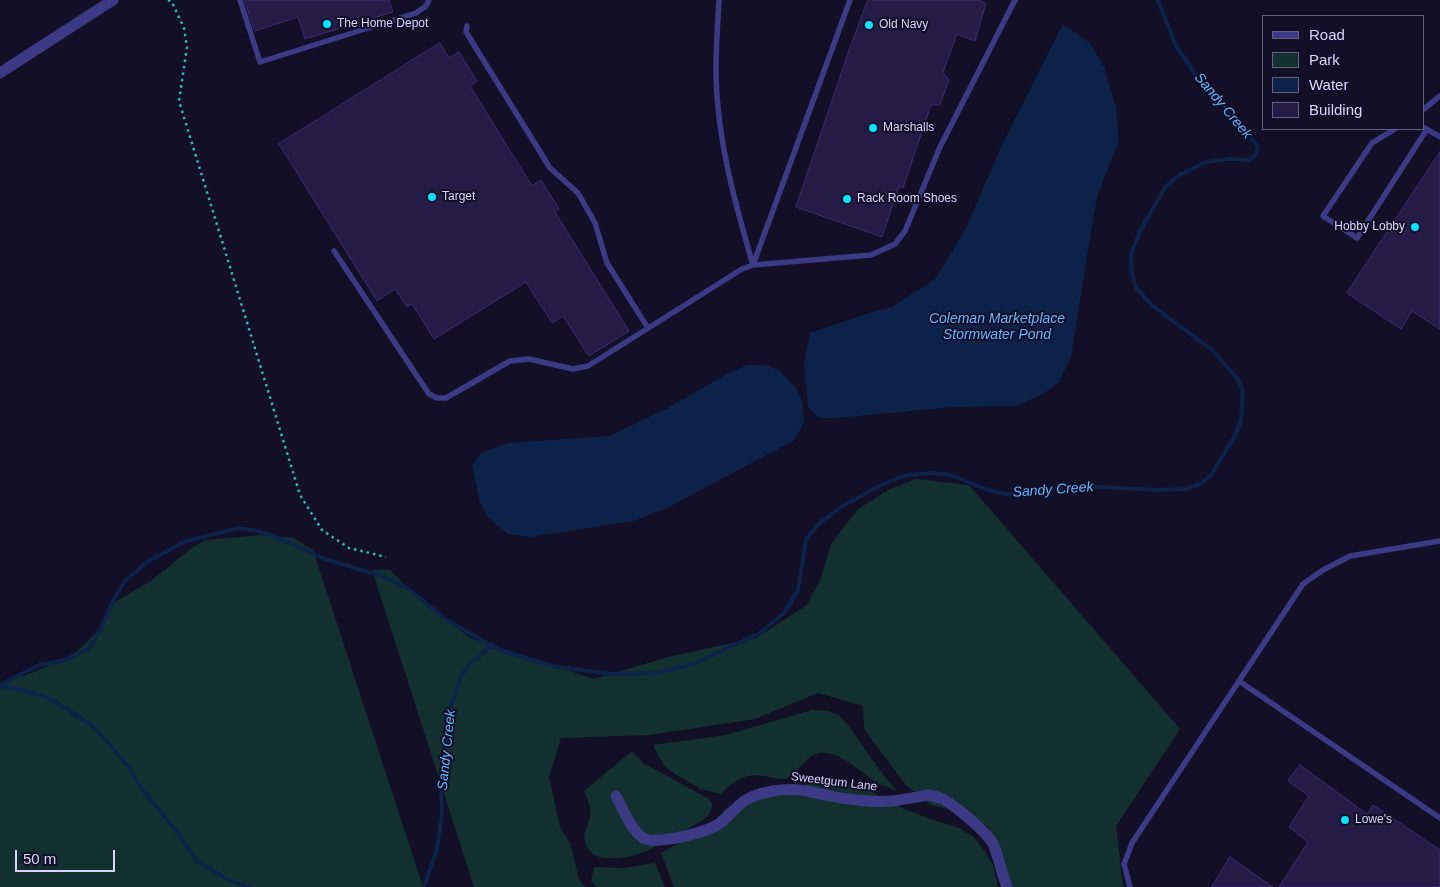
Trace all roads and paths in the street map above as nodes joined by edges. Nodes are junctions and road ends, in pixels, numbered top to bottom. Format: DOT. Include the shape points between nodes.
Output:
graph roads {
  1 [pos="113,0"];
  2 [pos="168,0"];
  3 [pos="240,0"];
  4 [pos="429,0"];
  5 [pos="719,0"];
  6 [pos="850,0"];
  7 [pos="1015,0"];
  8 [pos="467,26"];
  9 [pos="0,73"];
  10 [pos="1440,96"];
  11 [pos="1425,108"];
  12 [pos="1425,128"];
  13 [pos="1393,130"];
  14 [pos="1424,130"];
  15 [pos="1440,138"];
  16 [pos="334,250"];
  17 [pos="753,265"];
  18 [pos="648,328"];
  19 [pos="1440,541"];
  20 [pos="386,557"];
  21 [pos="1239,681"];
  22 [pos="616,796"];
  23 [pos="1440,818"];
  24 [pos="1007,887"];
  25 [pos="1130,887"];
  1 -- 9 [label="street"];
  2 -- 20 [label="path" via="184,28 187,47 180,102 300,496 322,530 349,548"];
  3 -- 4 [label="lane" via="260,62 416,13"];
  5 -- 17 [label="lane" via="716,47 718,107 728,168"];
  6 -- 17 [label="lane"];
  7 -- 17 [label="lane" via="940,147 905,231 895,244 872,256"];
  8 -- 18 [label="lane" via="466,32 550,168 578,193 595,223 607,263"];
  10 -- 11 [label="lane"];
  12 -- 15 [label="lane"];
  13 -- 14 [label="lane" via="1372,143 1323,216 1357,238"];
  16 -- 18 [label="lane" via="429,394 437,398 446,398 510,362 529,359 573,369 588,366"];
  17 -- 18 [label="lane"];
  19 -- 21 [label="lane" via="1350,556 1323,570 1303,584"];
  21 -- 23 [label="lane"];
  21 -- 25 [label="lane" via="1132,843 1124,864"];
  22 -- 24 [label="street, Sweetgum Lane" via="634,830 647,840 705,830 729,817 744,801 774,791 791,789 885,802 935,796 987,835 994,846"];
}
